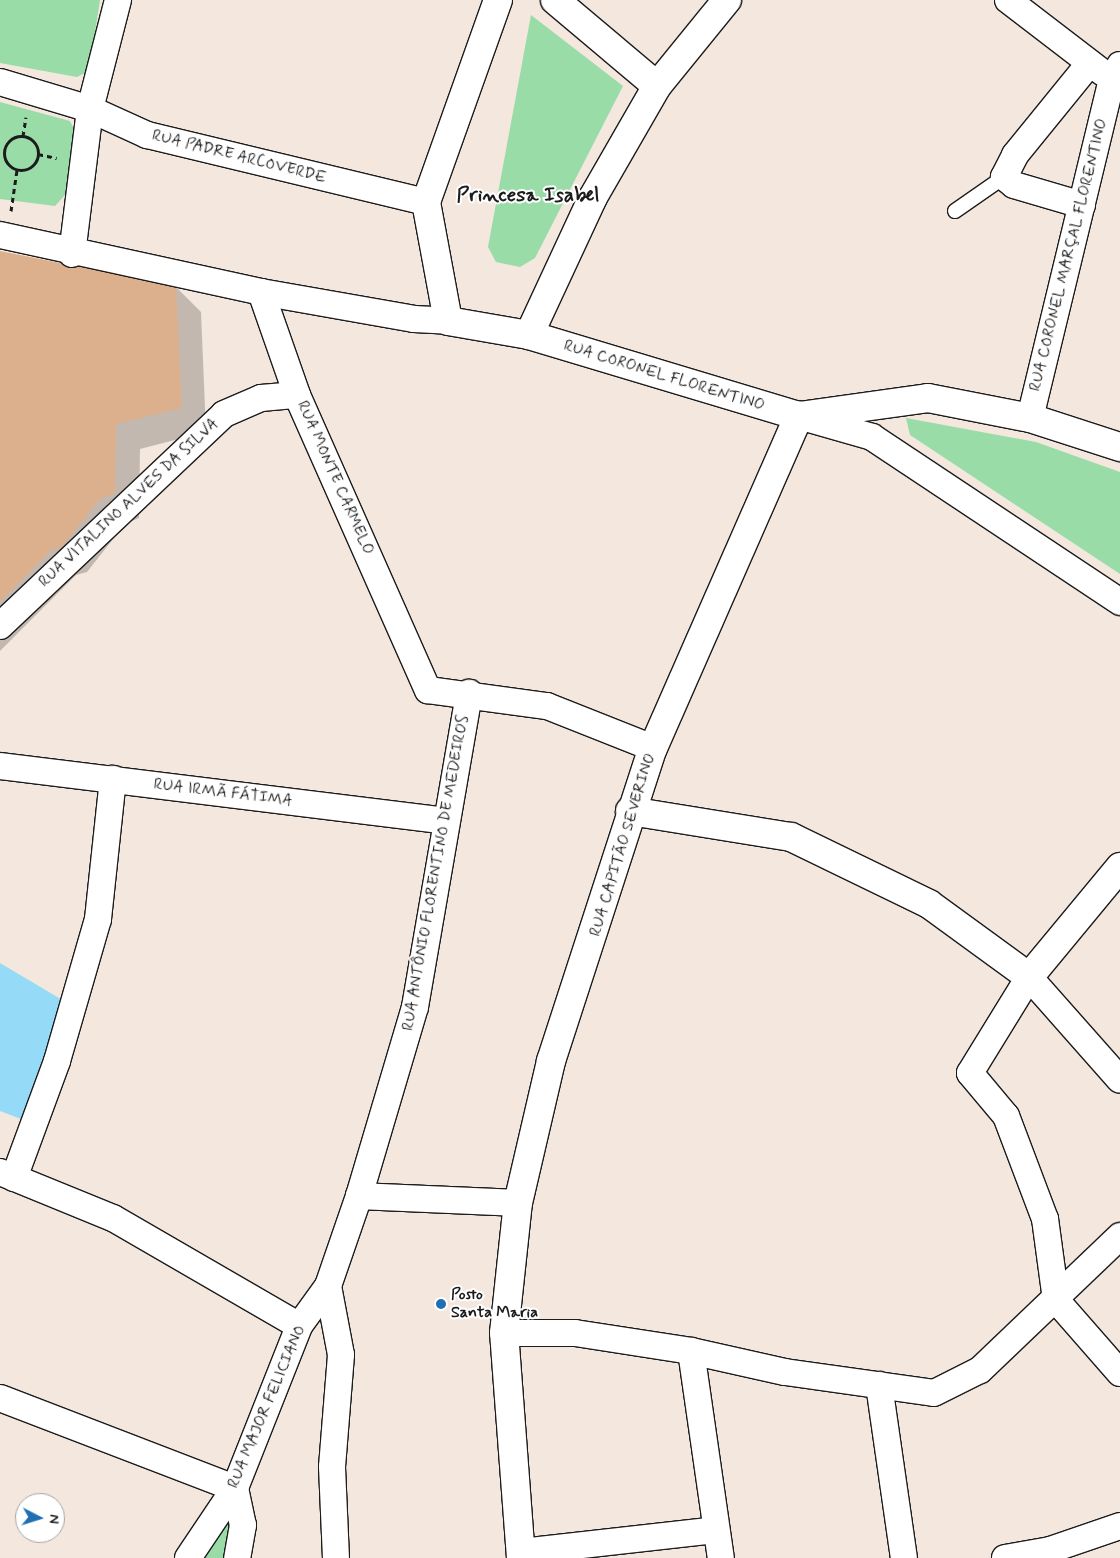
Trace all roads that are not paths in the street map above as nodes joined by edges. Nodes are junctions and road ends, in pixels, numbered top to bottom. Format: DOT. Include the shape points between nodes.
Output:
graph roads {
  1 [pos="118,0"];
  2 [pos="498,0"];
  3 [pos="555,0"];
  4 [pos="727,0"];
  5 [pos="1008,0"];
  6 [pos="1089,64"];
  7 [pos="1116,72"];
  8 [pos="0,82"];
  9 [pos="657,86"];
  10 [pos="90,109"];
  11 [pos="1004,177"];
  12 [pos="426,202"];
  13 [pos="1082,205"];
  14 [pos="955,211"];
  15 [pos="4,235"];
  16 [pos="72,254"];
  17 [pos="261,292"];
  18 [pos="448,321"];
  19 [pos="529,335"];
  20 [pos="297,395"];
  21 [pos="799,416"];
  22 [pos="1030,418"];
  23 [pos="1120,447"];
  24 [pos="1120,602"];
  25 [pos="0,626"];
  26 [pos="468,693"];
  27 [pos="653,748"];
  28 [pos="0,766"];
  29 [pos="113,779"];
  30 [pos="630,810"];
  31 [pos="446,821"];
  32 [pos="1120,868"];
  33 [pos="1029,977"];
  34 [pos="1120,1080"];
  35 [pos="7,1175"];
  36 [pos="359,1196"];
  37 [pos="518,1203"];
  38 [pos="1120,1236"];
  39 [pos="328,1286"];
  40 [pos="1056,1300"];
  41 [pos="299,1326"];
  42 [pos="504,1333"];
  43 [pos="691,1351"];
  44 [pos="1120,1373"];
  45 [pos="879,1385"];
  46 [pos="0,1398"];
  47 [pos="235,1488"];
  48 [pos="1120,1526"];
  49 [pos="716,1530"];
  50 [pos="521,1555"];
  51 [pos="188,1558"];
  52 [pos="237,1558"];
  53 [pos="336,1558"];
  54 [pos="721,1558"];
  55 [pos="904,1558"];
  56 [pos="1005,1558"];
  1 -- 10 [label="street"];
  2 -- 12 [label="main road"];
  3 -- 9 [label="main road"];
  4 -- 9 [label="main road"];
  5 -- 6 [label="street"];
  6 -- 7 [label="street"];
  6 -- 11 [label="street" via="1015,155"];
  7 -- 13 [label="street, RUA CORONEL MARÇAL FLORENTINO"];
  8 -- 10 [label="street, RUA PADRE ARCOVERDE"];
  9 -- 19 [label="main road" via="592,199"];
  10 -- 12 [label="street, RUA PADRE ARCOVERDE" via="147,135"];
  10 -- 16 [label="street"];
  11 -- 13 [label="street" via="1014,185"];
  11 -- 14 [label="lane"];
  12 -- 18 [label="main road"];
  13 -- 22 [label="street, RUA CORONEL MARÇAL FLORENTINO"];
  15 -- 16 [label="street"];
  16 -- 17 [label="street"];
  17 -- 18 [label="street" via="414,319"];
  17 -- 20 [label="street, RUA MONTE CARMELO"];
  18 -- 19 [label="main road, RUA CORONEL FLORENTINO"];
  19 -- 21 [label="main road, RUA CORONEL FLORENTINO"];
  20 -- 25 [label="street, RUA VITALINO ALVES DA SILVA" via="260,398 224,414"];
  20 -- 26 [label="street, RUA MONTE CARMELO" via="428,690"];
  21 -- 22 [label="main road" via="928,398"];
  21 -- 24 [label="street" via="872,437"];
  21 -- 27 [label="main road, RUA CAPITÃO SEVERINO"];
  22 -- 23 [label="main road"];
  26 -- 27 [label="street" via="546,706"];
  26 -- 31 [label="street, RUA ANTÔNIO FLORENTINO DE MEDEIROS"];
  27 -- 30 [label="main road, RUA CAPITÃO SEVERINO"];
  28 -- 29 [label="street, RUA IRMÃ FÁTIMA"];
  29 -- 31 [label="street, RUA IRMÃ FÁTIMA"];
  29 -- 35 [label="street" via="98,918 57,1061"];
  30 -- 33 [label="main road" via="791,837 929,904"];
  30 -- 37 [label="main road, RUA CAPITÃO SEVERINO" via="610,890 551,1061"];
  31 -- 36 [label="street, RUA ANTÔNIO FLORENTINO DE MEDEIROS" via="415,1007"];
  32 -- 33 [label="main road"];
  33 -- 34 [label="street"];
  33 -- 40 [label="street" via="970,1073 1006,1116 1045,1219"];
  35 -- 41 [label="street" via="113,1218"];
  36 -- 37 [label="street"];
  36 -- 39 [label="street, RUA MAJOR FELICIANO"];
  37 -- 42 [label="main road, RUA CAPITÃO SEVERINO"];
  38 -- 40 [label="street"];
  39 -- 41 [label="street, RUA MAJOR FELICIANO"];
  39 -- 53 [label="street" via="342,1355 332,1467"];
  40 -- 44 [label="street"];
  40 -- 45 [label="street" via="980,1370 934,1393"];
  41 -- 47 [label="street, RUA MAJOR FELICIANO"];
  42 -- 43 [label="street" via="575,1333"];
  42 -- 50 [label="main road, RUA CAPITÃO SEVERINO"];
  43 -- 45 [label="street" via="785,1372"];
  43 -- 49 [label="street"];
  45 -- 55 [label="street"];
  46 -- 47 [label="street"];
  47 -- 51 [label="street, RUA MAJOR FELICIANO"];
  47 -- 52 [label="street" via="242,1525"];
  48 -- 56 [label="street" via="1050,1550"];
  49 -- 50 [label="street"];
  49 -- 54 [label="street"];
}
